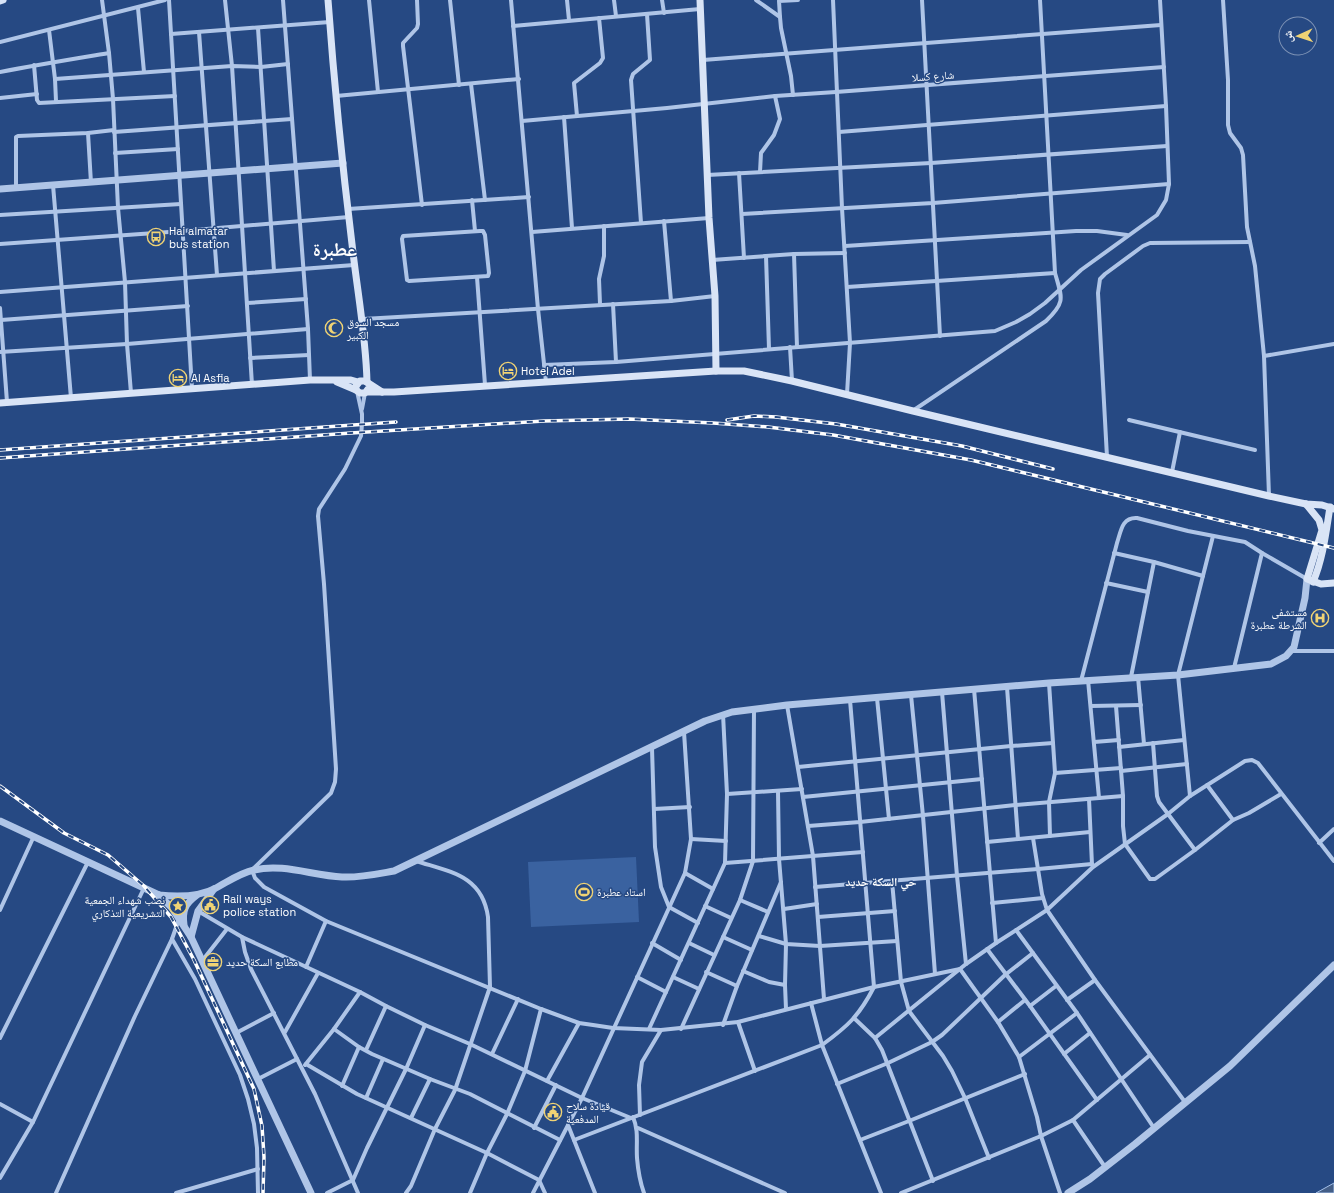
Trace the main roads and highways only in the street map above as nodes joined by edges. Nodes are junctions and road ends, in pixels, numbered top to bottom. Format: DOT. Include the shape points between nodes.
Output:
graph roads {
  1 [pos="328,0"];
  2 [pos="700,0"];
  3 [pos="716,371"];
  4 [pos="335,381"];
  5 [pos="364,386"];
  6 [pos="4,402"];
  7 [pos="1306,504"];
  8 [pos="1332,508"];
  9 [pos="1310,581"];
  10 [pos="1334,583"];
  1 -- 5 [label="main road" via="343,163 362,319"];
  2 -- 3 [label="main road" via="711,260 715,296"];
  3 -- 5 [label="main road" via="382,392"];
  3 -- 7 [label="main road" via="744,371 792,381"];
  4 -- 5 [label="main road" via="351,380"];
  4 -- 5 [label="main road" via="357,390 356,386"];
  4 -- 6 [label="main road" via="310,380"];
  7 -- 8 [label="main road"];
  7 -- 9 [label="main road" via="1319,520 1322,530"];
  8 -- 9 [label="main road" via="1318,566"];
  9 -- 10 [label="main road" via="1321,584"];
}
